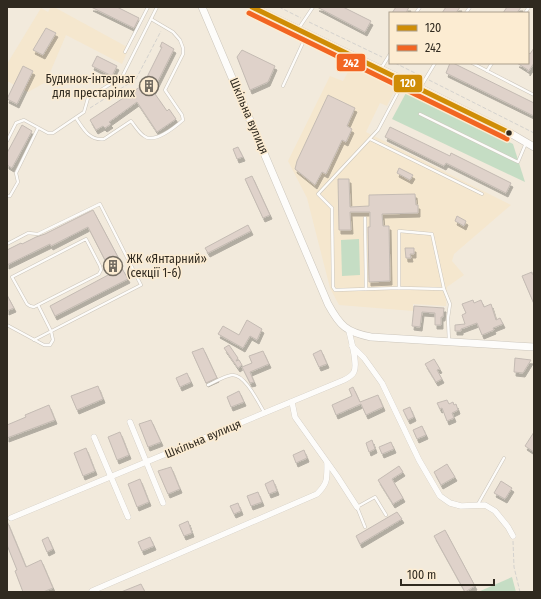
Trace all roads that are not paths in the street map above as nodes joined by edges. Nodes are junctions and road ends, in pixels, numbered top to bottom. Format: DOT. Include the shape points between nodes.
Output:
graph roads {
  1 [pos="148,7"];
  2 [pos="157,7"];
  3 [pos="202,7"];
  4 [pos="252,7"];
  5 [pos="313,7"];
  6 [pos="262,9"];
  7 [pos="151,19"];
  8 [pos="299,29"];
  9 [pos="307,33"];
  10 [pos="125,52"];
  11 [pos="389,56"];
  12 [pos="434,64"];
  13 [pos="474,64"];
  14 [pos="491,64"];
  15 [pos="381,69"];
  16 [pos="487,71"];
  17 [pos="404,81"];
  18 [pos="282,86"];
  19 [pos="420,88"];
  20 [pos="534,96"];
  21 [pos="420,114"];
  22 [pos="76,118"];
  23 [pos="38,128"];
  24 [pos="370,139"];
  25 [pos="7,141"];
  26 [pos="527,142"];
  27 [pos="534,147"];
  28 [pos="482,194"];
  29 [pos="7,196"];
  30 [pos="365,218"];
  31 [pos="7,244"];
  32 [pos="399,288"];
  33 [pos="366,289"];
  34 [pos="444,289"];
  35 [pos="38,305"];
  36 [pos="7,325"];
  37 [pos="51,331"];
  38 [pos="349,331"];
  39 [pos="34,340"];
  40 [pos="449,342"];
  41 [pos="352,345"];
  42 [pos="534,347"];
  43 [pos="208,385"];
  44 [pos="292,402"];
  45 [pos="265,413"];
  46 [pos="130,422"];
  47 [pos="94,437"];
  48 [pos="504,458"];
  49 [pos="327,462"];
  50 [pos="147,463"];
  51 [pos="111,477"];
  52 [pos="163,503"];
  53 [pos="478,504"];
  54 [pos="357,507"];
  55 [pos="386,515"];
  56 [pos="128,517"];
  57 [pos="11,518"];
  58 [pos="365,527"];
  59 [pos="513,536"];
  60 [pos="92,591"];
  1 -- 10 [label="lane"];
  2 -- 7 [label="lane"];
  3 -- 38 [label="street, Шкільна вулиця" via="328,304 341,325"];
  4 -- 6 [label="street"];
  5 -- 8 [label="lane"];
  6 -- 8 [label="street"];
  7 -- 22 [label="lane" via="122,77 88,98 84,112"];
  7 -- 22 [label="lane" via="173,32 184,48 165,90 182,115 181,122 159,137 151,138 143,136 131,121 100,140 87,134"];
  8 -- 9 [label="street"];
  9 -- 15 [label="street"];
  9 -- 18 [label="lane"];
  11 -- 15 [label="lane"];
  12 -- 19 [label="lane"];
  13 -- 16 [label="lane"];
  14 -- 16 [label="lane"];
  15 -- 17 [label="street"];
  16 -- 20 [label="lane"];
  17 -- 19 [label="street"];
  17 -- 24 [label="lane" via="378,130"];
  19 -- 26 [label="street"];
  21 -- 26 [label="lane" via="518,162"];
  22 -- 23 [label="lane" via="53,133"];
  23 -- 25 [label="lane" via="24,120 16,122"];
  23 -- 29 [label="lane" via="16,173 18,182 10,196"];
  24 -- 28 [label="lane"];
  24 -- 33 [label="lane" via="318,194 332,208 335,290"];
  26 -- 27 [label="street"];
  30 -- 33 [label="lane"];
  31 -- 37 [label="lane" via="28,233 38,234 100,204 104,210 141,285"];
  32 -- 33 [label="lane"];
  32 -- 34 [label="lane"];
  32 -- 34 [label="lane" via="399,231 432,234"];
  34 -- 40 [label="lane" via="450,304"];
  35 -- 35 [label="lane" via="99,274 100,266 86,239 12,277 27,304 34,307"];
  35 -- 37 [label="lane"];
  36 -- 39 [label="lane"];
  37 -- 39 [label="lane"];
  37 -- 39 [label="lane" via="53,340 50,345"];
  38 -- 40 [label="street" via="371,337"];
  38 -- 41 [label="street, Шкільна вулиця"];
  40 -- 42 [label="street"];
  41 -- 44 [label="street, Шкільна вулиця" via="355,365 350,376"];
  41 -- 53 [label="street" via="382,383 419,460 440,496 450,504"];
  43 -- 45 [label="lane" via="237,375 250,388"];
  44 -- 45 [label="street, Шкільна вулиця"];
  44 -- 49 [label="street" via="295,417"];
  45 -- 50 [label="street, Шкільна вулиця"];
  46 -- 50 [label="street"];
  47 -- 51 [label="street"];
  48 -- 53 [label="lane"];
  49 -- 54 [label="street"];
  49 -- 60 [label="street" via="327,479 316,494"];
  50 -- 51 [label="street, Шкільна вулиця"];
  50 -- 52 [label="street"];
  51 -- 56 [label="street"];
  51 -- 57 [label="street, Шкільна вулиця"];
  53 -- 59 [label="street" via="485,504 495,511"];
  54 -- 55 [label="lane" via="375,497"];
  54 -- 58 [label="lane"];
}
